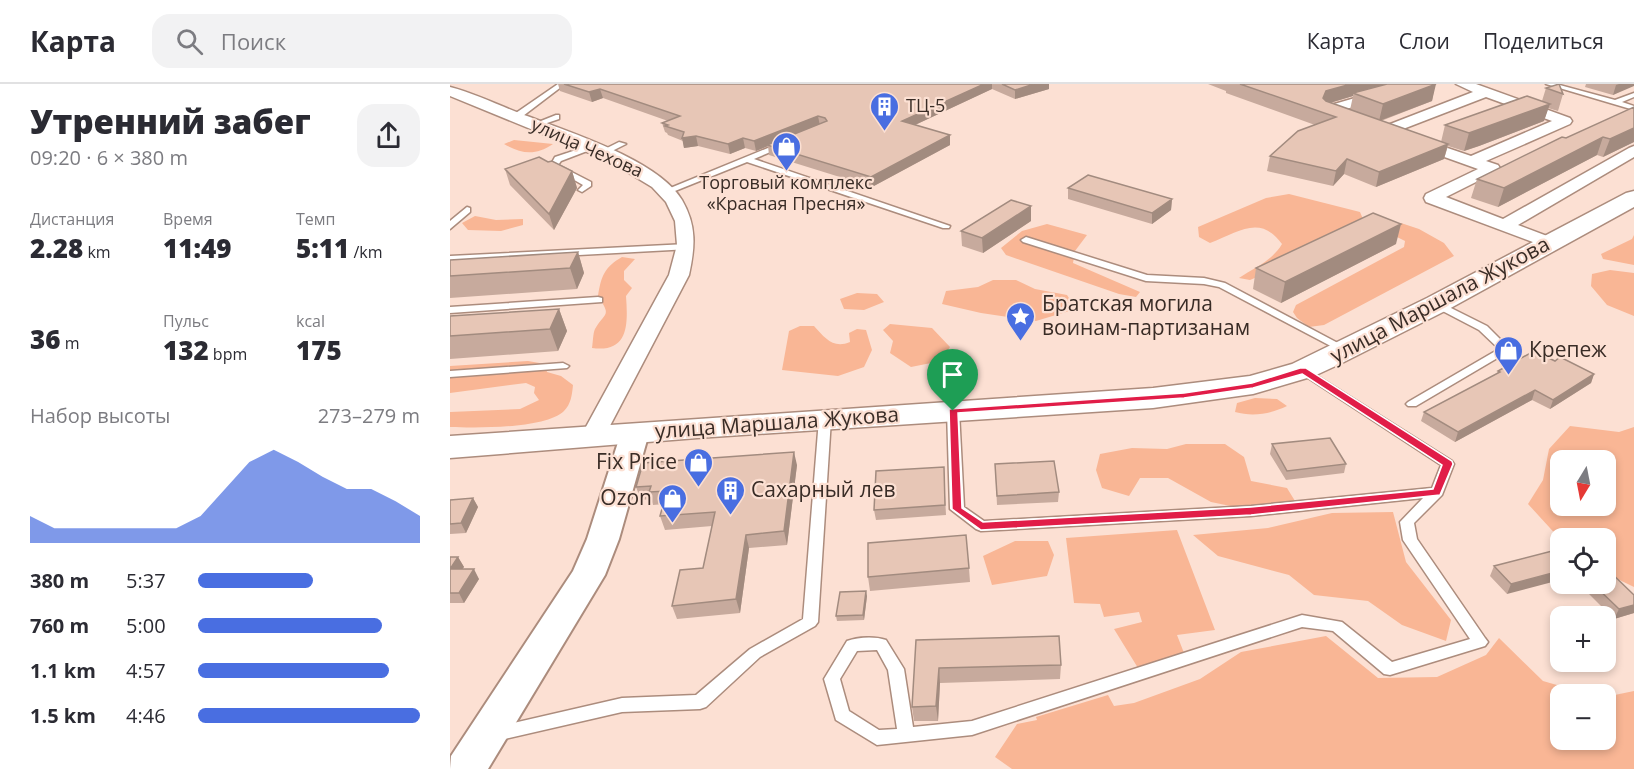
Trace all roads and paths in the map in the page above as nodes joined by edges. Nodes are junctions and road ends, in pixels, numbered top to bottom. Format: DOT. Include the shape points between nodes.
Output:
graph roads {
  1 [pos="562,84"];
  2 [pos="1417,84"];
  3 [pos="1463,84"];
  4 [pos="1550,84"];
  5 [pos="1486,92"];
  6 [pos="453,94"];
  7 [pos="1634,95"];
  8 [pos="1615,103"];
  9 [pos="1634,108"];
  10 [pos="516,117"];
  11 [pos="556,117"];
  12 [pos="535,125"];
  13 [pos="1374,127"];
  14 [pos="790,142"];
  15 [pos="622,144"];
  16 [pos="597,150"];
  17 [pos="1634,151"];
  18 [pos="747,159"];
  19 [pos="1472,161"];
  20 [pos="582,190"];
  21 [pos="667,191"];
  22 [pos="1634,198"];
  23 [pos="467,210"];
  24 [pos="450,226"];
  25 [pos="946,226"];
  26 [pos="1504,226"];
  27 [pos="1026,240"];
  28 [pos="1550,243"];
  29 [pos="687,247"];
  30 [pos="450,259"];
  31 [pos="598,300"];
  32 [pos="1437,304"];
  33 [pos="450,310"];
  34 [pos="1346,350"];
  35 [pos="563,366"];
  36 [pos="1303,370"];
  37 [pos="450,374"];
  38 [pos="1412,404"];
  39 [pos="953,411"];
  40 [pos="825,419"];
  41 [pos="635,433"];
  42 [pos="593,436"];
  43 [pos="450,447"];
  44 [pos="1437,492"];
  45 [pos="906,735"];
  46 [pos="486,736"];
  47 [pos="466,769"];
  1 -- 10 [label="lane"];
  2 -- 13 [label="street" via="1329,110"];
  3 -- 5 [label="street"];
  4 -- 8 [label="lane"];
  5 -- 13 [label="street"];
  5 -- 19 [label="street" via="1565,121"];
  6 -- 10 [label="street, улица Чехова"];
  7 -- 8 [label="lane"];
  8 -- 9 [label="lane"];
  10 -- 12 [label="street, улица Чехова"];
  11 -- 12 [label="lane"];
  12 -- 16 [label="street, улица Чехова"];
  13 -- 19 [label="street"];
  14 -- 18 [label="lane"];
  15 -- 16 [label="lane"];
  16 -- 20 [label="lane" via="558,159 554,166 588,184"];
  16 -- 21 [label="street, улица Чехова" via="642,170"];
  17 -- 26 [label="street"];
  18 -- 21 [label="lane" via="711,170"];
  18 -- 25 [label="lane"];
  19 -- 26 [label="street" via="1492,168 1432,198"];
  21 -- 29 [label="street, улица Чехова" via="683,218"];
  22 -- 28 [label="main road, улица Маршала Жукова"];
  23 -- 24 [label="lane"];
  26 -- 28 [label="street"];
  27 -- 34 [label="lane" via="1154,280 1222,285"];
  28 -- 32 [label="main road, улица Маршала Жукова"];
  29 -- 30 [label="lane"];
  29 -- 42 [label="street, улица Чехова" via="679,275"];
  31 -- 33 [label="lane"];
  32 -- 34 [label="main road, улица Маршала Жукова"];
  32 -- 38 [label="lane" via="1483,328 1506,350"];
  34 -- 36 [label="main road, улица Маршала Жукова"];
  35 -- 37 [label="lane"];
  36 -- 39 [label="main road, улица Маршала Жукова" via="1253,385 1194,394"];
  36 -- 44 [label="lane" via="1448,464"];
  39 -- 40 [label="main road, улица Маршала Жукова"];
  39 -- 44 [label="lane" via="957,509 981,526 1251,511"];
  40 -- 41 [label="main road, улица Маршала Жукова"];
  40 -- 46 [label="lane" via="810,622 755,653 700,702 622,705"];
  41 -- 42 [label="main road, улица Маршала Жукова"];
  41 -- 46 [label="street" via="588,575"];
  42 -- 43 [label="main road, улица Маршала Жукова"];
  44 -- 45 [label="lane" via="1407,522 1410,540 1480,642 1390,669 1337,626 1302,621 972,728"];
  45 -- 45 [label="lane" via="877,738 842,715 832,679 852,645 881,644 896,669"];
  46 -- 47 [label="street"];
}
